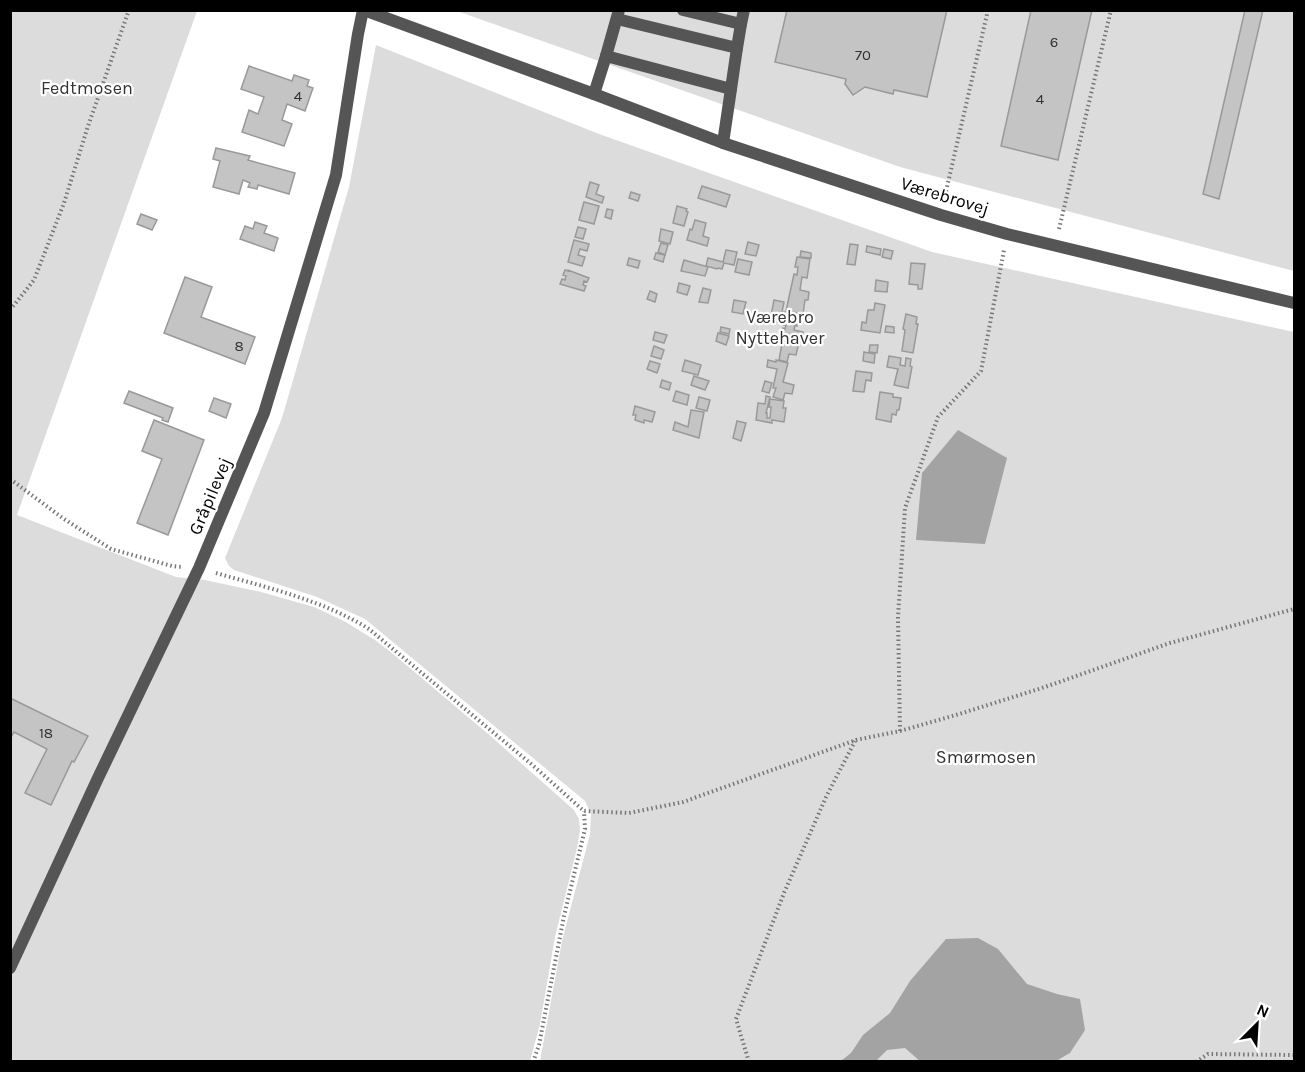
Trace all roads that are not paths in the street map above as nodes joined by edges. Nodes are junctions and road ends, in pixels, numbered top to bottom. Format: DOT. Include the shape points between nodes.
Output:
graph roads {
  1 [pos="363,10"];
  2 [pos="683,10"];
  3 [pos="744,10"];
  4 [pos="618,15"];
  5 [pos="741,24"];
  6 [pos="737,48"];
  7 [pos="606,56"];
  8 [pos="731,88"];
  9 [pos="594,94"];
  10 [pos="723,143"];
  11 [pos="1294,303"];
  12 [pos="10,968"];
  1 -- 9 [label="street, Værebrovej"];
  1 -- 12 [label="street, Gråpilevej" via="336,175 264,413 199,568"];
  2 -- 5 [label="street"];
  3 -- 5 [label="street"];
  4 -- 6 [label="street"];
  4 -- 7 [label="street"];
  5 -- 6 [label="street"];
  6 -- 8 [label="street"];
  7 -- 8 [label="street"];
  7 -- 9 [label="street"];
  8 -- 10 [label="street"];
  9 -- 10 [label="street, Værebrovej"];
  10 -- 11 [label="street, Værebrovej" via="1007,234"];
}
